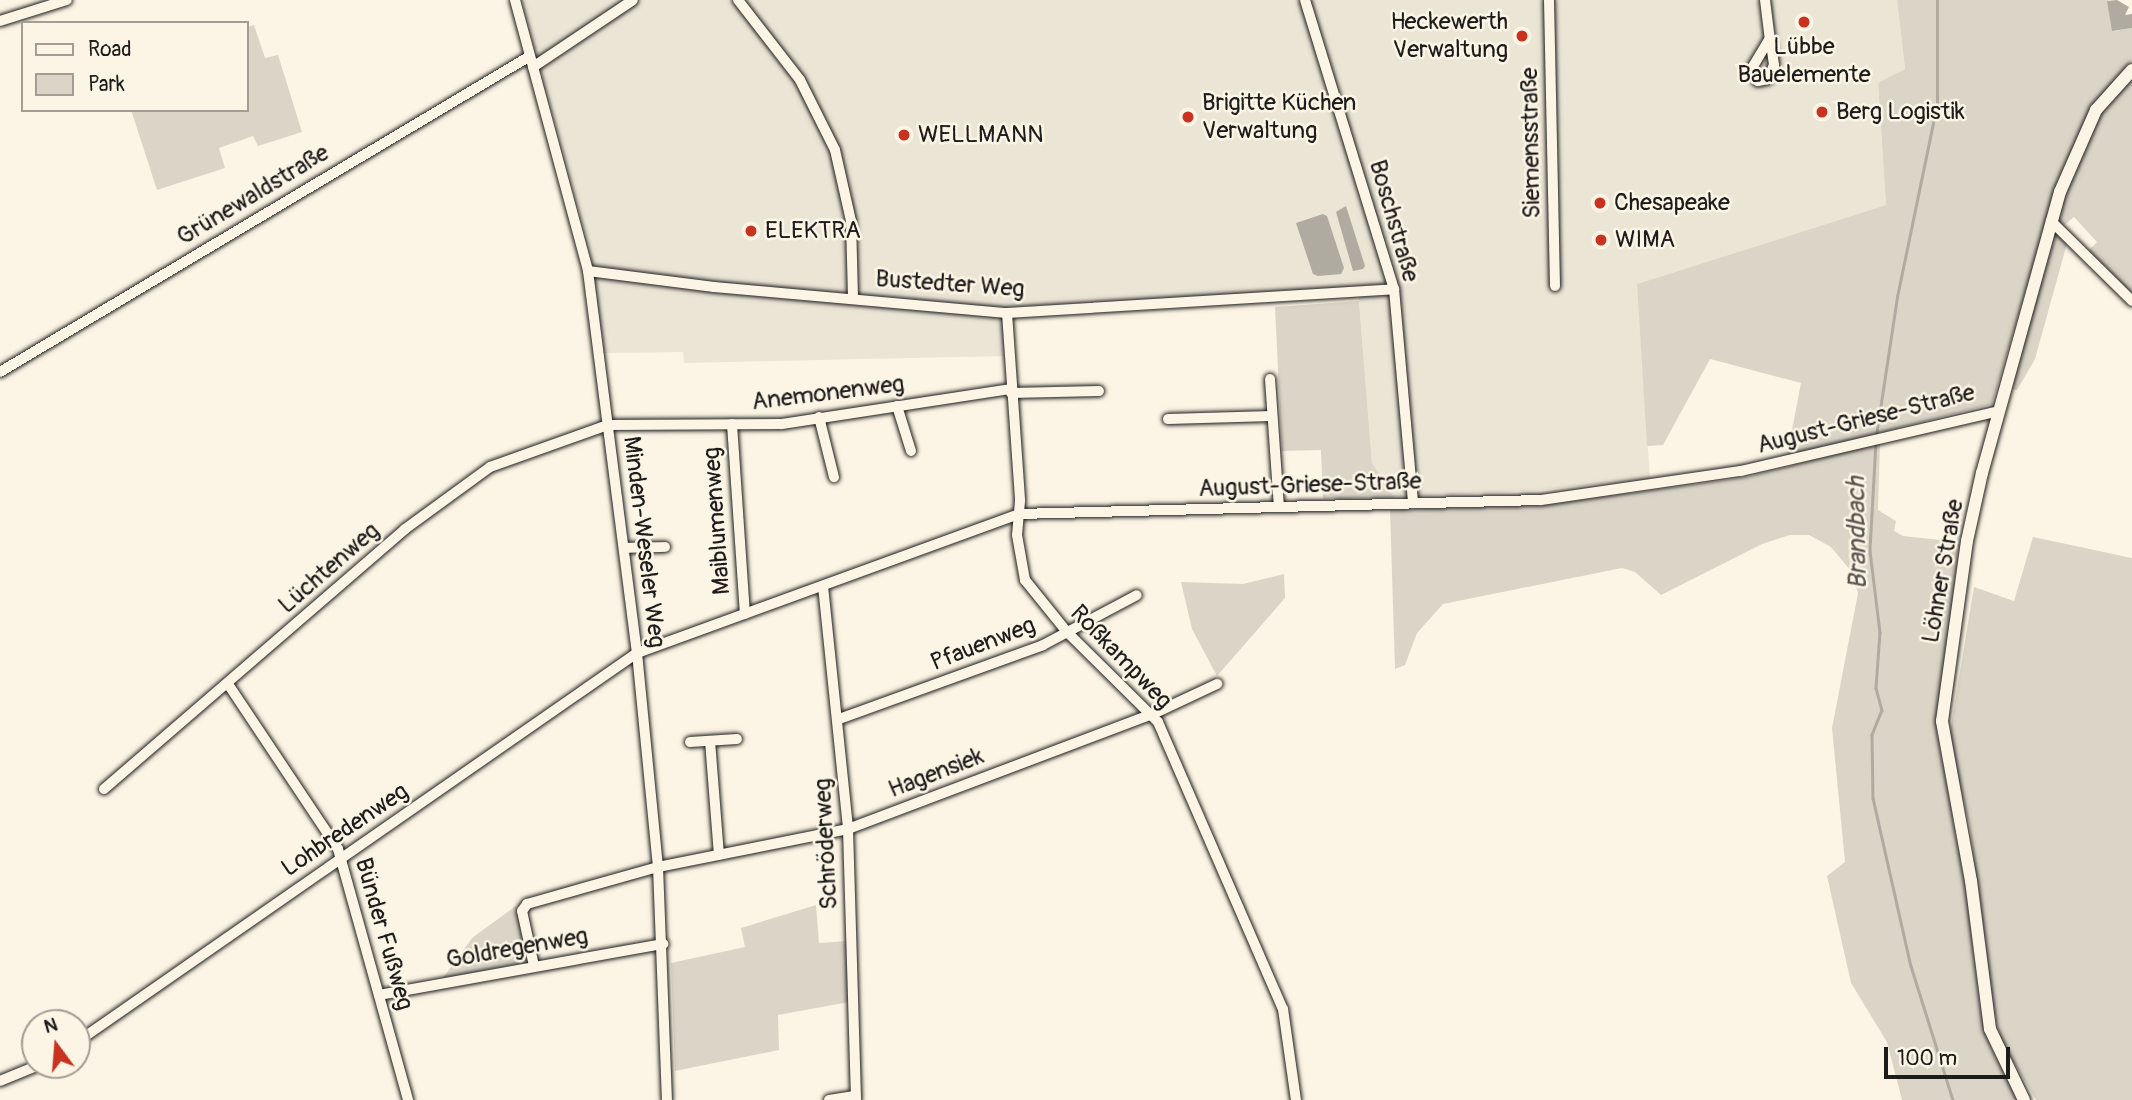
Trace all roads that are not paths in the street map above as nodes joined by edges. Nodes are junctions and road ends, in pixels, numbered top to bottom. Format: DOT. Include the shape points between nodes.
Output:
graph roads {
  1 [pos="67,0"];
  2 [pos="515,0"];
  3 [pos="633,0"];
  4 [pos="738,0"];
  5 [pos="1305,0"];
  6 [pos="1549,0"];
  7 [pos="1765,0"];
  8 [pos="0,21"];
  9 [pos="1770,38"];
  10 [pos="531,61"];
  11 [pos="2132,70"];
  12 [pos="2051,221"];
  13 [pos="588,271"];
  14 [pos="1555,286"];
  15 [pos="1394,289"];
  16 [pos="853,299"];
  17 [pos="2132,301"];
  18 [pos="1007,313"];
  19 [pos="0,372"];
  20 [pos="1270,379"];
  21 [pos="1011,391"];
  22 [pos="1099,391"];
  23 [pos="897,406"];
  24 [pos="1998,411"];
  25 [pos="1272,416"];
  26 [pos="819,417"];
  27 [pos="1168,419"];
  28 [pos="732,424"];
  29 [pos="608,425"];
  30 [pos="911,451"];
  31 [pos="834,477"];
  32 [pos="1413,503"];
  33 [pos="1279,507"];
  34 [pos="1018,514"];
  35 [pos="665,547"];
  36 [pos="624,548"];
  37 [pos="823,586"];
  38 [pos="1137,595"];
  39 [pos="745,614"];
  40 [pos="1067,632"];
  41 [pos="637,653"];
  42 [pos="228,684"];
  43 [pos="1217,684"];
  44 [pos="1153,713"];
  45 [pos="839,719"];
  46 [pos="737,739"];
  47 [pos="709,741"];
  48 [pos="690,742"];
  49 [pos="104,789"];
  50 [pos="848,829"];
  51 [pos="719,855"];
  52 [pos="340,859"];
  53 [pos="659,867"];
  54 [pos="663,944"];
  55 [pos="534,966"];
  56 [pos="379,995"];
  57 [pos="91,1032"];
  58 [pos="21,1073"];
  59 [pos="0,1081"];
  60 [pos="855,1098"];
  61 [pos="408,1100"];
  62 [pos="667,1100"];
  63 [pos="829,1100"];
  64 [pos="1296,1100"];
  65 [pos="2024,1100"];
  1 -- 8 [label="street"];
  2 -- 10 [label="street, Minden-Weseler Weg"];
  3 -- 10 [label="street, Grünewaldstraße"];
  4 -- 16 [label="street" via="800,79 835,150 851,221"];
  5 -- 15 [label="street, Boschstraße"];
  6 -- 14 [label="street, Siemensstraße"];
  7 -- 9 [label="street"];
  10 -- 13 [label="street, Minden-Weseler Weg"];
  10 -- 19 [label="street, Grünewaldstraße"];
  11 -- 12 [label="main road, Löhner Straße" via="2091,119"];
  12 -- 17 [label="street"];
  12 -- 24 [label="main road, Löhner Straße" via="2034,298"];
  13 -- 16 [label="street, Bustedter Weg"];
  13 -- 29 [label="street, Minden-Weseler Weg"];
  15 -- 18 [label="street, Bustedter Weg"];
  15 -- 32 [label="street, Boschstraße"];
  16 -- 18 [label="street, Bustedter Weg"];
  18 -- 21 [label="street, Roßkampweg"];
  20 -- 25 [label="street"];
  21 -- 22 [label="street, Anemonenweg"];
  21 -- 23 [label="street, Anemonenweg"];
  21 -- 34 [label="street, Roßkampweg"];
  23 -- 26 [label="street, Anemonenweg"];
  23 -- 30 [label="street"];
  24 -- 32 [label="street, August-Griese-Straße" via="1741,471 1663,484 1541,500"];
  24 -- 65 [label="main road, Löhner Straße" via="1967,541 1941,721 1971,881 1990,1029"];
  25 -- 27 [label="street"];
  25 -- 33 [label="street"];
  26 -- 28 [label="street, Anemonenweg"];
  26 -- 31 [label="street"];
  28 -- 29 [label="street, Anemonenweg"];
  28 -- 39 [label="street, Maiblumenweg"];
  29 -- 36 [label="street, Minden-Weseler Weg"];
  29 -- 42 [label="street, Lüchtenweg" via="490,467 405,529"];
  32 -- 33 [label="street, August-Griese-Straße"];
  33 -- 34 [label="street, August-Griese-Straße"];
  34 -- 37 [label="street, August-Griese-Straße"];
  34 -- 40 [label="street, Roßkampweg" via="1025,580"];
  35 -- 36 [label="street"];
  36 -- 41 [label="street, Minden-Weseler Weg"];
  37 -- 39 [label="street, August-Griese-Straße"];
  37 -- 45 [label="street, Schröderweg"];
  38 -- 40 [label="street, Pfauenweg"];
  39 -- 41 [label="street, August-Griese-Straße"];
  40 -- 44 [label="street, Roßkampweg"];
  40 -- 45 [label="street, Pfauenweg"];
  41 -- 52 [label="street, Lohbredenweg"];
  41 -- 53 [label="street, Minden-Weseler Weg"];
  42 -- 49 [label="street, Lüchtenweg"];
  42 -- 52 [label="street, Bünder Fußweg" via="338,849"];
  43 -- 44 [label="street, Hagensiek"];
  44 -- 50 [label="street, Hagensiek"];
  44 -- 64 [label="street, Roßkampweg" via="1283,1009"];
  45 -- 50 [label="street, Schröderweg"];
  46 -- 47 [label="street"];
  47 -- 48 [label="street"];
  47 -- 51 [label="street"];
  50 -- 51 [label="street, Hagensiek"];
  50 -- 60 [label="street, Schröderweg"];
  51 -- 53 [label="street, Hagensiek"];
  52 -- 56 [label="street, Bünder Fußweg"];
  52 -- 57 [label="street, Lohbredenweg"];
  53 -- 54 [label="street, Minden-Weseler Weg"];
  53 -- 55 [label="street, Hagensiek" via="527,904 522,911"];
  54 -- 55 [label="street, Goldregenweg"];
  54 -- 62 [label="street, Minden-Weseler Weg"];
  55 -- 56 [label="street, Goldregenweg"];
  56 -- 61 [label="street, Bünder Fußweg"];
  58 -- 59 [label="street"];
  60 -- 63 [label="street"];
}
